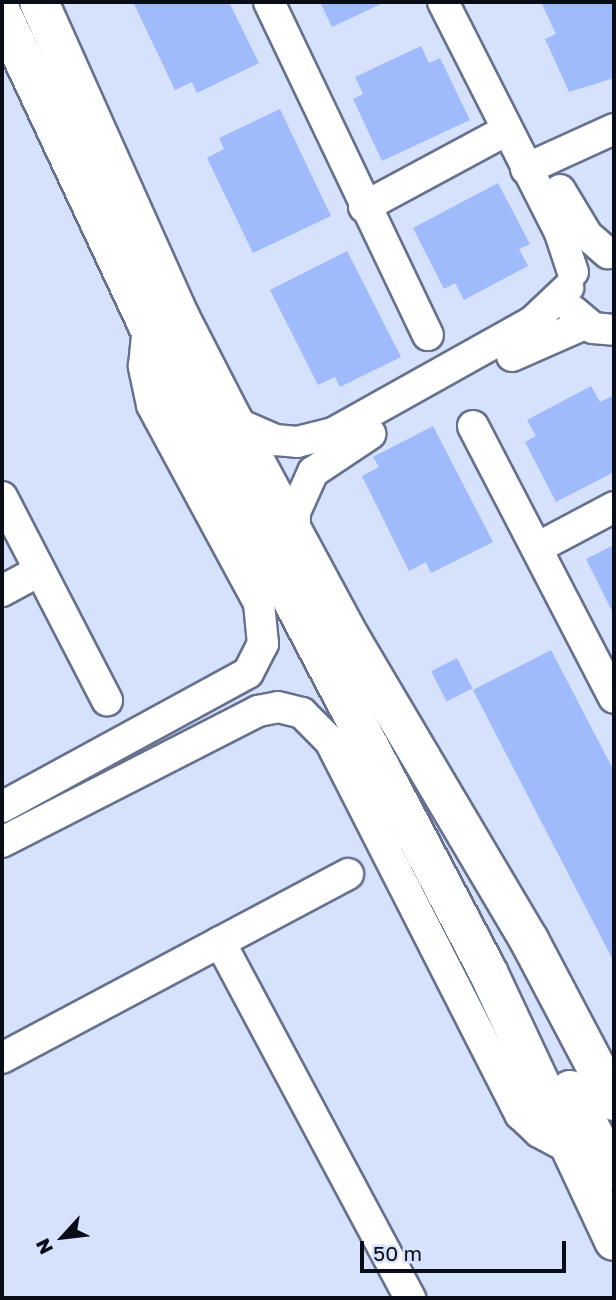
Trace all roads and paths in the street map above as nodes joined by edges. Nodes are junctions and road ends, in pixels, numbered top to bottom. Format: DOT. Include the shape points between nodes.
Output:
graph roads {
  1 [pos="39,2"];
  2 [pos="269,2"];
  3 [pos="443,2"];
  4 [pos="463,2"];
  5 [pos="2,14"];
  6 [pos="614,129"];
  7 [pos="505,131"];
  8 [pos="534,165"];
  9 [pos="364,207"];
  10 [pos="611,254"];
  11 [pos="570,280"];
  12 [pos="148,326"];
  13 [pos="604,331"];
  14 [pos="428,335"];
  15 [pos="234,422"];
  16 [pos="473,426"];
  17 [pos="2,497"];
  18 [pos="614,507"];
  19 [pos="295,535"];
  20 [pos="537,548"];
  21 [pos="39,571"];
  22 [pos="2,591"];
  23 [pos="614,698"];
  24 [pos="107,700"];
  25 [pos="155,723"];
  26 [pos="172,754"];
  27 [pos="2,807"];
  28 [pos="2,842"];
  29 [pos="348,874"];
  30 [pos="220,942"];
  31 [pos="488,972"];
  32 [pos="2,1058"];
  33 [pos="614,1101"];
  34 [pos="571,1149"];
  35 [pos="614,1172"];
  36 [pos="614,1241"];
  37 [pos="410,1298"];
  1 -- 15 [label="street" via="180,317"];
  2 -- 9 [label="street"];
  3 -- 7 [label="street"];
  4 -- 8 [label="street"];
  5 -- 12 [label="street"];
  6 -- 8 [label="street"];
  7 -- 8 [label="street"];
  7 -- 9 [label="street"];
  8 -- 10 [label="street" via="579,224"];
  8 -- 11 [label="street" via="566,245"];
  9 -- 14 [label="street"];
  10 -- 11 [label="street" via="588,258"];
  11 -- 13 [label="street" via="571,308"];
  11 -- 15 [label="street" via="532,322 333,433 297,442 275,440"];
  12 -- 25 [label="street" via="144,366 152,405 259,603 265,627 261,651 248,673"];
  12 -- 31 [label="street"];
  13 -- 19 [label="street" via="541,339 329,458 301,491"];
  15 -- 19 [label="street"];
  16 -- 20 [label="street"];
  17 -- 21 [label="street"];
  18 -- 20 [label="street"];
  19 -- 33 [label="street" via="351,639 529,940"];
  20 -- 23 [label="street"];
  21 -- 22 [label="street"];
  21 -- 24 [label="street"];
  25 -- 26 [label="street"];
  25 -- 27 [label="street"];
  26 -- 28 [label="street"];
  26 -- 34 [label="street" via="266,708 290,709 312,720 330,741 520,1114 538,1132"];
  29 -- 30 [label="street"];
  30 -- 32 [label="street"];
  30 -- 37 [label="street"];
  31 -- 34 [label="street"];
  31 -- 35 [label="street" via="523,1004"];
  34 -- 36 [label="street"];
}
